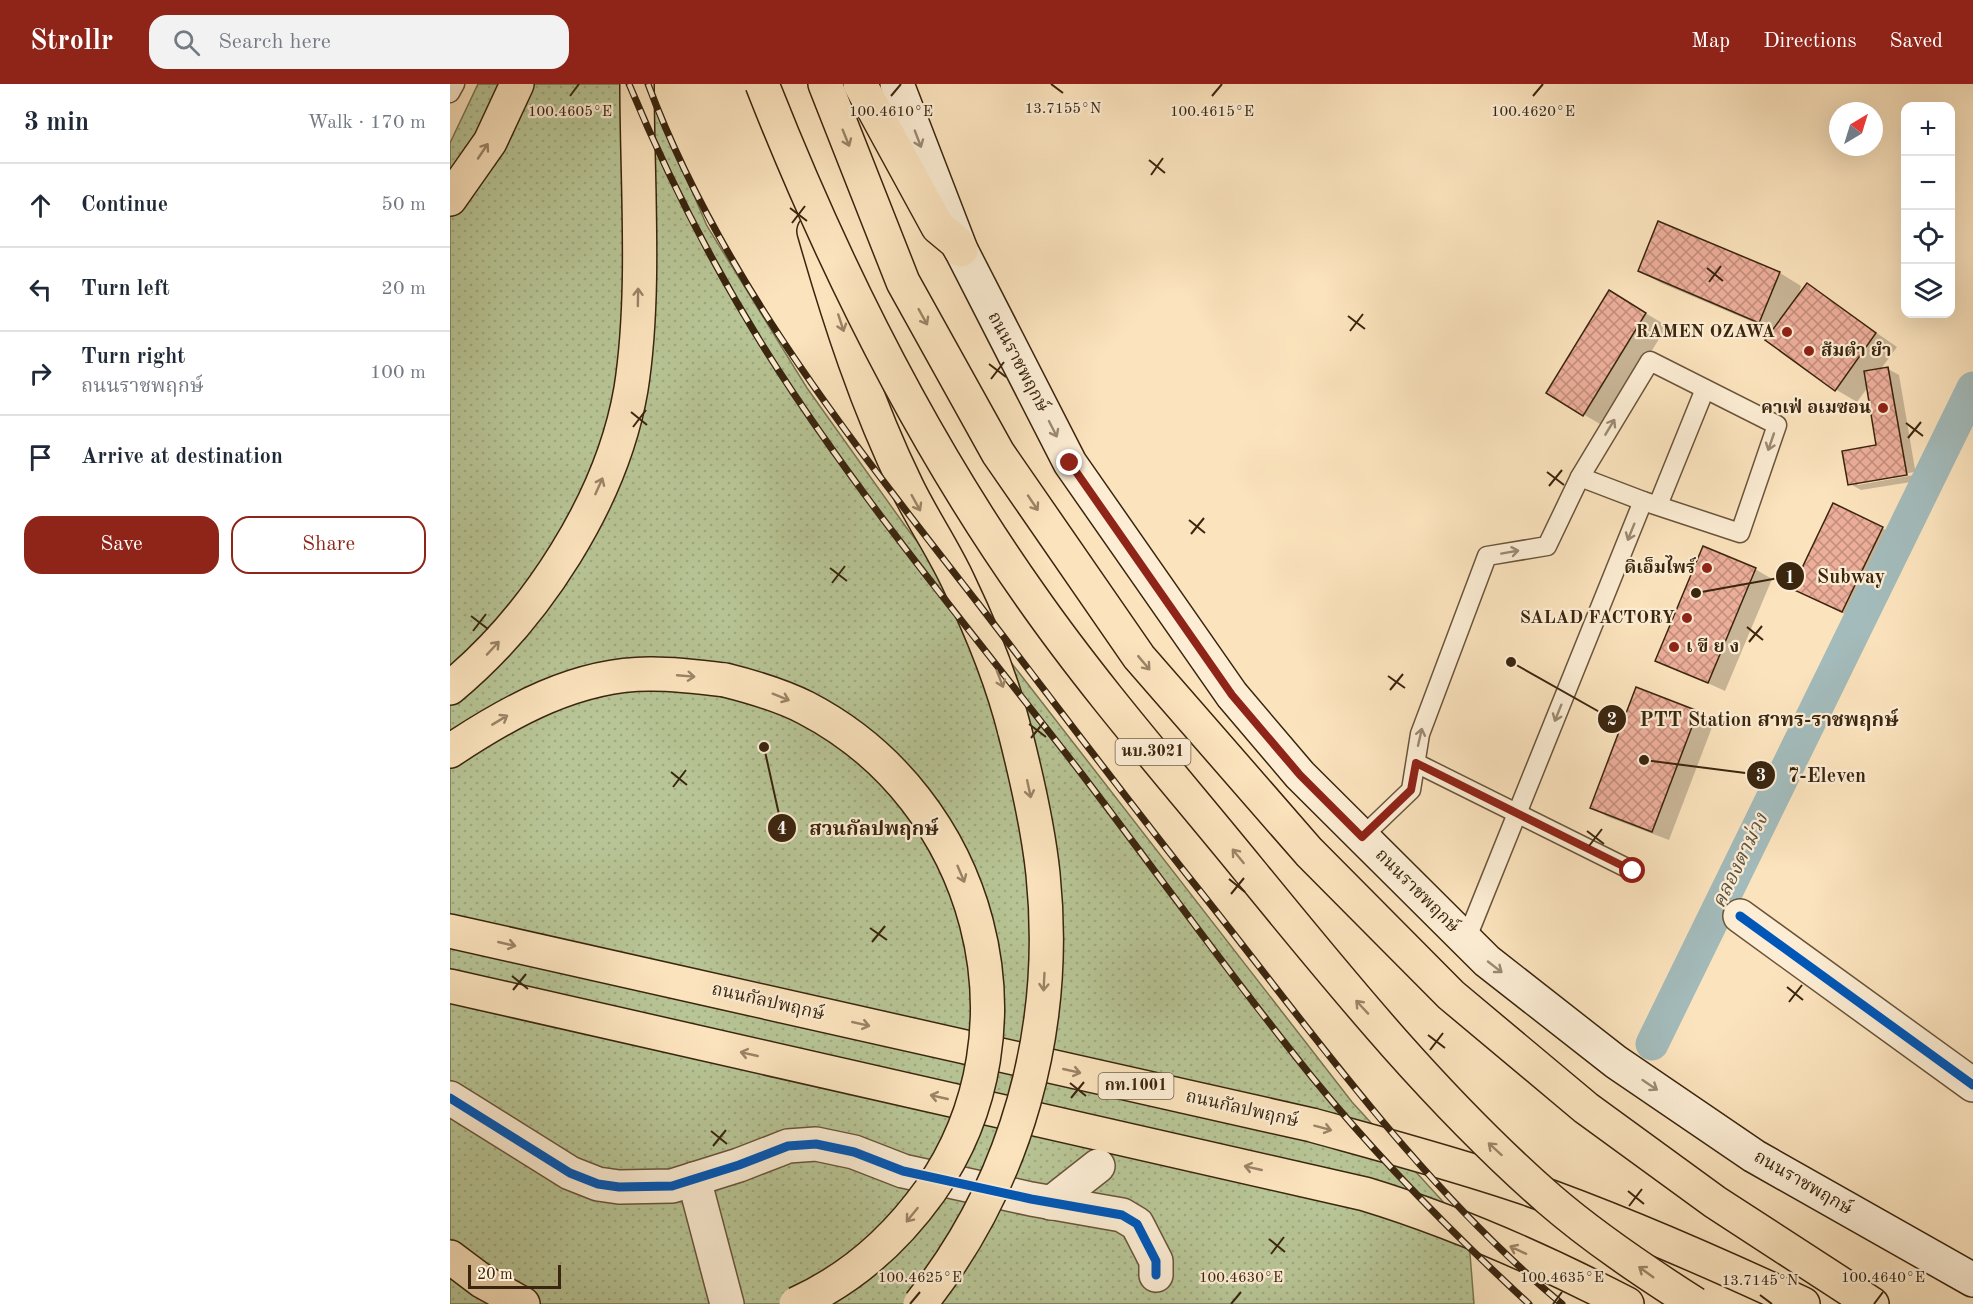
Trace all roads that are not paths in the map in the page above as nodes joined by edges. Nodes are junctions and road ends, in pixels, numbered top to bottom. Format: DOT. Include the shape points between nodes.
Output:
graph roads {
  1 [pos="455,84"];
  2 [pos="517,84"];
  3 [pos="637,84"];
  4 [pos="762,84"];
  5 [pos="777,84"];
  6 [pos="825,84"];
  7 [pos="860,84"];
  8 [pos="897,84"];
  9 [pos="450,93"];
  10 [pos="450,199"];
  11 [pos="961,250"];
  12 [pos="1705,389"];
  13 [pos="1580,477"];
  14 [pos="1651,503"];
  15 [pos="450,688"];
  16 [pos="450,751"];
  17 [pos="1416,763"];
  18 [pos="1517,813"];
  19 [pos="1362,837"];
  20 [pos="1633,871"];
  21 [pos="1740,916"];
  22 [pos="450,931"];
  23 [pos="1466,940"];
  24 [pos="450,986"];
  25 [pos="1973,1085"];
  26 [pos="450,1098"];
  27 [pos="1098,1166"];
  28 [pos="694,1179"];
  29 [pos="1051,1203"];
  30 [pos="450,1257"];
  31 [pos="1156,1275"];
  32 [pos="1973,1280"];
  33 [pos="523,1304"];
  34 [pos="727,1304"];
  35 [pos="796,1304"];
  36 [pos="920,1304"];
  37 [pos="1627,1304"];
  38 [pos="1695,1304"];
  39 [pos="1803,1304"];
  40 [pos="1872,1304"];
  1 -- 9 [label="lane"];
  10 -- 2 [label="main road, one-way" via="490,142"];
  15 -- 3 [label="main road, one-way" via="489,652 547,581 575,538 618,440 637,337"];
  38 -- 4 [label="main road, นบ.3021, one-way, bridge" via="1552,1201 1482,1137 1352,996 1079,661 988,534 926,429 834,253"];
  5 -- 36 [label="main road, one-way, bridge" via="811,222 851,354 908,488 959,582 986,642 1005,691 1038,830 1046,940 1041,1021 1026,1099 1015,1138 972,1231"];
  6 -- 40 [label="main road, นบ.3021, one-way" via="903,282 999,453 1139,657 1309,852 1451,995 1586,1108 1715,1202"];
  7 -- 11 [label="main road" via="938,227"];
  8 -- 11 [label="main road, ถนนราชพฤกษ์, one-way"];
  11 -- 19 [label="main road, ถนนราชพฤกษ์, one-way" via="1070,463 1136,560 1232,695 1300,775"];
  13 -- 12 [label="lane, one-way" via="1650,361"];
  12 -- 14 [label="lane"];
  12 -- 14 [label="lane, one-way" via="1777,425 1740,533"];
  13 -- 14 [label="lane"];
  17 -- 13 [label="lane, one-way" via="1420,734 1487,556 1547,546"];
  14 -- 18 [label="lane, one-way"];
  16 -- 35 [label="main road, one-way, bridge" via="511,714 582,684 651,674 725,680 781,696 854,740 895,777 930,820 971,898 986,967 988,1000 982,1070 971,1111 939,1177 901,1228 878,1251 828,1287"];
  17 -- 18 [label="lane"];
  17 -- 19 [label="lane" via="1411,790"];
  18 -- 20 [label="lane"];
  18 -- 23 [label="lane"];
  19 -- 23 [label="main road, ถนนราชพฤกษ์"];
  21 -- 25 [label="main road"];
  22 -- 39 [label="main road, ถนนกัลปพฤกษ์ / กท.1001, one-way" via="1312,1125 1430,1157 1614,1223"];
  23 -- 32 [label="main road, ถนนราชพฤกษ์, one-way" via="1487,961 1616,1062 1754,1156"];
  37 -- 24 [label="main road, one-way" via="1500,1242 1365,1194"];
  26 -- 28 [label="main road" via="570,1173 598,1184 672,1186"];
  27 -- 29 [label="main road"];
  28 -- 29 [label="main road" via="788,1146 816,1144 854,1152 903,1171"];
  28 -- 34 [label="main road"];
  29 -- 31 [label="main road" via="1130,1218 1156,1261"];
  30 -- 33 [label="main road"];
}
